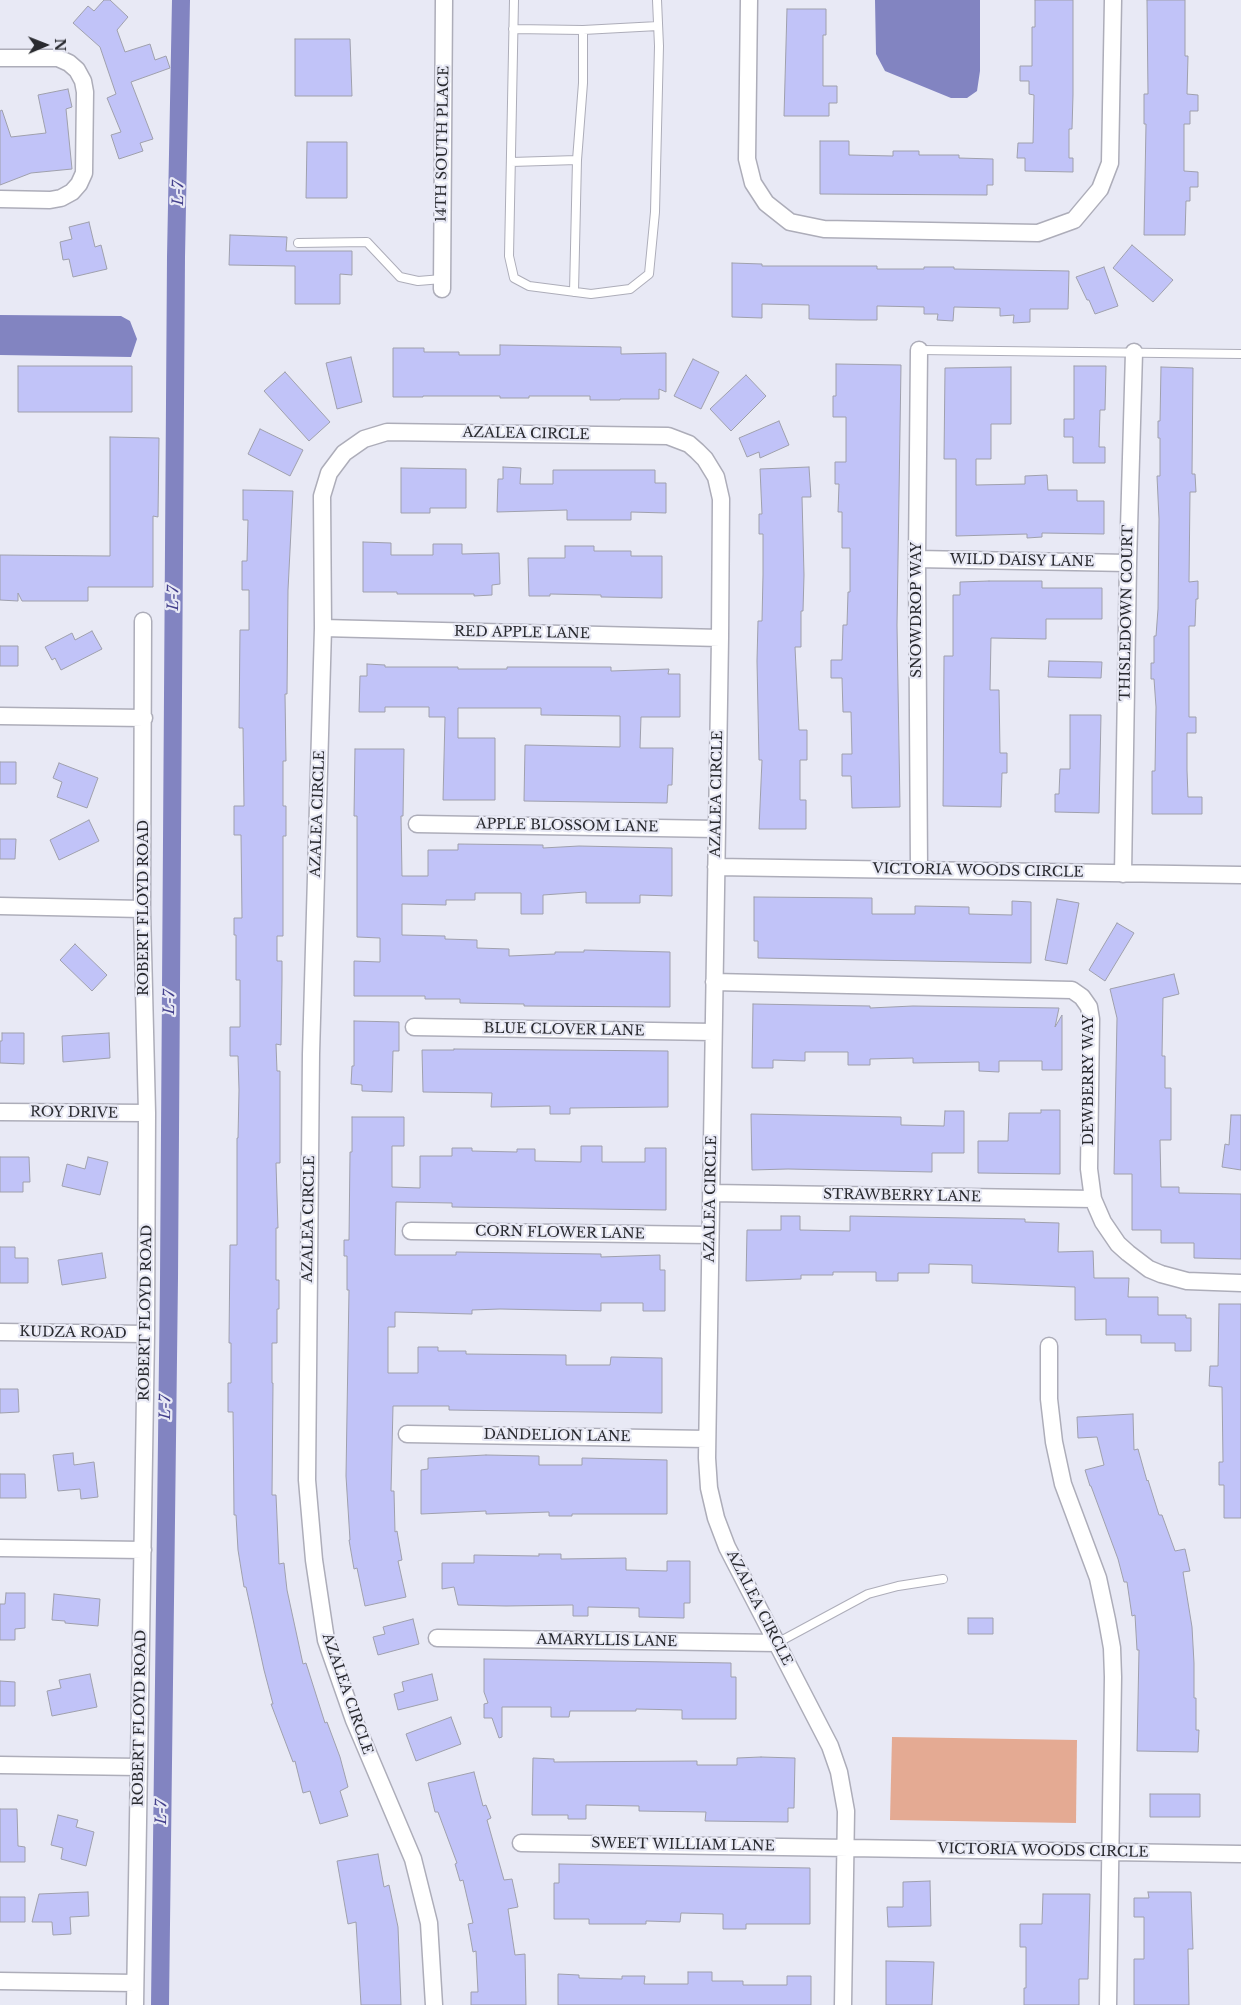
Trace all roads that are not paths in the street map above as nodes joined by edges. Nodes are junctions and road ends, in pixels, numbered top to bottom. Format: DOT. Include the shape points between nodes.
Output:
graph roads {
  1 [pos="444,0"];
  2 [pos="514,0"];
  3 [pos="657,0"];
  4 [pos="749,0"];
  5 [pos="1113,0"];
  6 [pos="658,26"];
  7 [pos="514,29"];
  8 [pos="583,30"];
  9 [pos="0,58"];
  10 [pos="577,160"];
  11 [pos="511,162"];
  12 [pos="0,199"];
  13 [pos="298,243"];
  14 [pos="442,284"];
  15 [pos="574,292"];
  16 [pos="919,350"];
  17 [pos="1134,352"];
  18 [pos="1241,354"];
  19 [pos="917,559"];
  20 [pos="1128,563"];
  21 [pos="143,622"];
  22 [pos="323,628"];
  23 [pos="720,638"];
  24 [pos="0,716"];
  25 [pos="144,718"];
  26 [pos="417,824"];
  27 [pos="717,828"];
  28 [pos="716,867"];
  29 [pos="919,870"];
  30 [pos="1123,874"];
  31 [pos="1241,875"];
  32 [pos="0,906"];
  33 [pos="142,908"];
  34 [pos="714,982"];
  35 [pos="414,1027"];
  36 [pos="713,1032"];
  37 [pos="0,1112"];
  38 [pos="147,1113"];
  39 [pos="711,1193"];
  40 [pos="1093,1199"];
  41 [pos="411,1230"];
  42 [pos="710,1235"];
  43 [pos="1241,1283"];
  44 [pos="0,1332"];
  45 [pos="146,1334"];
  46 [pos="1049,1346"];
  47 [pos="407,1434"];
  48 [pos="707,1439"];
  49 [pos="0,1548"];
  50 [pos="143,1550"];
  51 [pos="944,1578"];
  52 [pos="437,1638"];
  53 [pos="777,1643"];
  54 [pos="0,1765"];
  55 [pos="139,1767"];
  56 [pos="521,1843"];
  57 [pos="846,1848"];
  58 [pos="1111,1852"];
  59 [pos="1241,1854"];
  60 [pos="0,1981"];
  61 [pos="135,1983"];
  62 [pos="135,2005"];
  63 [pos="434,2005"];
  64 [pos="843,2005"];
  65 [pos="1108,2005"];
  1 -- 14 [label="street, 14TH SOUTH PLACE"];
  2 -- 7 [label="lane"];
  3 -- 6 [label="lane"];
  4 -- 5 [label="street" via="747,159 752,183 772,208 790,222 824,229 1038,233 1074,220 1100,189 1110,163"];
  6 -- 8 [label="lane"];
  6 -- 15 [label="lane" via="655,212 649,274 630,289 591,294"];
  7 -- 8 [label="lane"];
  7 -- 11 [label="lane"];
  8 -- 10 [label="lane"];
  9 -- 12 [label="street" via="58,58 78,70 85,92 84,173 79,184 61,198"];
  10 -- 11 [label="lane"];
  10 -- 15 [label="lane"];
  11 -- 15 [label="lane" via="509,256 514,278 529,286"];
  13 -- 14 [label="lane" via="366,242 400,277"];
  16 -- 17 [label="lane"];
  16 -- 19 [label="street, SNOWDROP WAY"];
  17 -- 18 [label="lane"];
  17 -- 20 [label="street, THISLEDOWN COURT"];
  19 -- 20 [label="street, WILD DAISY LANE"];
  19 -- 29 [label="street, SNOWDROP WAY"];
  20 -- 30 [label="street, THISLEDOWN COURT"];
  21 -- 25 [label="street, ROBERT FLOYD ROAD"];
  22 -- 23 [label="street, RED APPLE LANE"];
  22 -- 23 [label="street, AZALEA CIRCLE" via="322,496 324,484 336,462 353,445 387,432 668,436 698,451 712,468 719,488"];
  22 -- 63 [label="street, AZALEA CIRCLE" via="311,1054 307,1480 326,1640 354,1720 413,1859 429,1923"];
  23 -- 27 [label="street, AZALEA CIRCLE"];
  24 -- 25 [label="street"];
  25 -- 33 [label="street, ROBERT FLOYD ROAD"];
  26 -- 27 [label="street, APPLE BLOSSOM LANE"];
  27 -- 28 [label="street, AZALEA CIRCLE"];
  28 -- 29 [label="street, VICTORIA WOODS CIRCLE"];
  28 -- 34 [label="street, AZALEA CIRCLE"];
  29 -- 30 [label="street, VICTORIA WOODS CIRCLE"];
  30 -- 31 [label="street, VICTORIA WOODS CIRCLE"];
  32 -- 33 [label="street"];
  33 -- 38 [label="street, ROBERT FLOYD ROAD"];
  34 -- 36 [label="street, AZALEA CIRCLE"];
  34 -- 40 [label="street, DEWBERRY WAY" via="1072,990 1086,1002 1091,1019 1089,1169"];
  35 -- 36 [label="street, BLUE CLOVER LANE"];
  36 -- 39 [label="street, AZALEA CIRCLE"];
  37 -- 38 [label="street, ROY DRIVE"];
  38 -- 45 [label="street, ROBERT FLOYD ROAD"];
  39 -- 40 [label="street, STRAWBERRY LANE"];
  39 -- 42 [label="street, AZALEA CIRCLE"];
  40 -- 43 [label="street, DEWBERRY WAY" via="1118,1244 1149,1269 1187,1282"];
  41 -- 42 [label="street, CORN FLOWER LANE"];
  42 -- 48 [label="street, AZALEA CIRCLE"];
  44 -- 45 [label="street, KUDZA ROAD"];
  45 -- 50 [label="street, ROBERT FLOYD ROAD"];
  46 -- 58 [label="street" via="1049,1399 1054,1442 1063,1484 1098,1578 1112,1648"];
  47 -- 48 [label="street, DANDELION LANE"];
  48 -- 53 [label="street, AZALEA CIRCLE" via="710,1488 716,1518 727,1547"];
  49 -- 50 [label="street"];
  50 -- 55 [label="street, ROBERT FLOYD ROAD"];
  51 -- 53 [label="lane" via="868,1594"];
  52 -- 53 [label="street, AMARYLLIS LANE"];
  53 -- 57 [label="street, AZALEA CIRCLE" via="830,1746 839,1772 845,1798"];
  54 -- 55 [label="street"];
  55 -- 61 [label="street, ROBERT FLOYD ROAD"];
  56 -- 57 [label="street, SWEET WILLIAM LANE"];
  57 -- 58 [label="street, VICTORIA WOODS CIRCLE"];
  57 -- 64 [label="street, AZALEA CIRCLE"];
  58 -- 59 [label="street, VICTORIA WOODS CIRCLE"];
  58 -- 65 [label="street"];
  60 -- 61 [label="street"];
  61 -- 62 [label="street, ROBERT FLOYD ROAD"];
}
